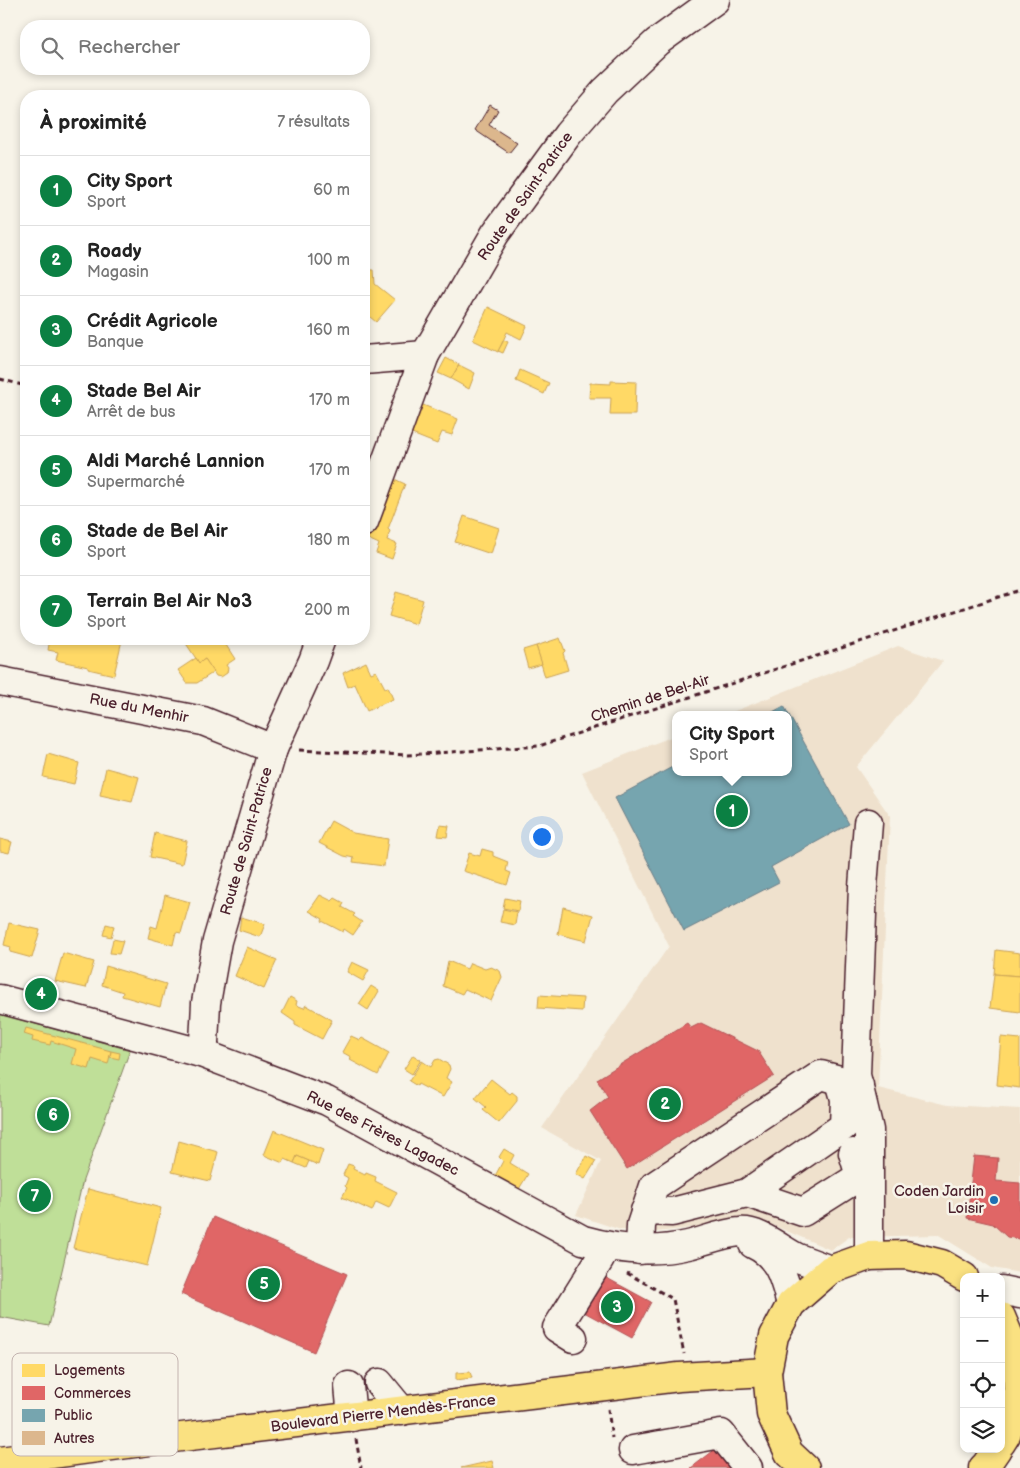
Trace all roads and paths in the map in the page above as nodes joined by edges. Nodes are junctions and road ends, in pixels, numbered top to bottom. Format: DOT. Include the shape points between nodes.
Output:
graph roads {
  1 [pos="715,0"];
  2 [pos="425,355"];
  3 [pos="370,360"];
  4 [pos="0,378"];
  5 [pos="20,384"];
  6 [pos="370,506"];
  7 [pos="1020,590"];
  8 [pos="319,645"];
  9 [pos="0,681"];
  10 [pos="274,749"];
  11 [pos="868,823"];
  12 [pos="0,999"];
  13 [pos="201,1052"];
  14 [pos="849,1083"];
  15 [pos="844,1126"];
  16 [pos="747,1193"];
  17 [pos="645,1211"];
  18 [pos="702,1241"];
  19 [pos="640,1250"];
  20 [pos="603,1253"];
  21 [pos="869,1256"];
  22 [pos="830,1270"];
  23 [pos="960,1275"];
  24 [pos="1005,1291"];
  25 [pos="1020,1294"];
  26 [pos="791,1304"];
  27 [pos="1002,1318"];
  28 [pos="573,1338"];
  29 [pos="1018,1350"];
  30 [pos="685,1360"];
  31 [pos="767,1372"];
  32 [pos="378,1383"];
  33 [pos="349,1386"];
  34 [pos="605,1386"];
  35 [pos="402,1411"];
  36 [pos="352,1417"];
  37 [pos="178,1437"];
  38 [pos="1006,1441"];
  39 [pos="623,1446"];
  40 [pos="38,1456"];
  41 [pos="0,1461"];
  42 [pos="361,1468"];
  43 [pos="748,1468"];
  44 [pos="805,1468"];
  45 [pos="982,1468"];
  1 -- 2 [label="street, Route de Saint-Patrice" via="657,42 605,91 568,134 495,234"];
  2 -- 3 [label="street"];
  2 -- 6 [label="street, Route de Saint-Patrice"];
  4 -- 5 [label="path"];
  7 -- 10 [label="path, Chemin de Bel-Air" via="540,746 407,755"];
  8 -- 10 [label="street, Route de Saint-Patrice"];
  9 -- 10 [label="street, Rue du Menhir" via="203,721"];
  10 -- 13 [label="street, Route de Saint-Patrice" via="217,941"];
  11 -- 14 [label="street" via="856,1074"];
  12 -- 13 [label="street, Rue des Frères Lagadec"];
  13 -- 20 [label="street, Rue des Frères Lagadec" via="328,1101"];
  14 -- 15 [label="street" via="844,1100"];
  14 -- 17 [label="street" via="821,1075 654,1186"];
  14 -- 21 [label="street" via="870,1130"];
  15 -- 16 [label="street"];
  15 -- 16 [label="street" via="860,1176 803,1212"];
  16 -- 17 [label="street" via="672,1212"];
  17 -- 19 [label="street"];
  18 -- 19 [label="street, Rue des Frères Lagadec" via="664,1250"];
  18 -- 22 [label="street, Rue des Frères Lagadec" via="741,1231 760,1236 798,1258"];
  18 -- 26 [label="street, Rue des Frères Lagadec" via="757,1246 781,1270"];
  19 -- 20 [label="street, Rue des Frères Lagadec"];
  20 -- 28 [label="street" via="557,1328"];
  20 -- 30 [label="path" via="673,1299"];
  21 -- 22 [label="main road"];
  21 -- 23 [label="main road" via="906,1254 942,1264"];
  22 -- 26 [label="main road"];
  24 -- 25 [label="street"];
  26 -- 31 [label="main road" via="774,1336"];
  27 -- 29 [label="main road"];
  29 -- 38 [label="main road" via="1018,1395"];
  31 -- 34 [label="main road, Boulevard Pierre Mendès-France" via="679,1377"];
  31 -- 44 [label="main road" via="771,1414 789,1452"];
  32 -- 35 [label="street"];
  33 -- 36 [label="street"];
  34 -- 35 [label="main road, Boulevard Pierre Mendès-France"];
  34 -- 39 [label="path"];
  35 -- 36 [label="main road, Boulevard Pierre Mendès-France"];
  36 -- 37 [label="main road, Boulevard Pierre Mendès-France"];
  36 -- 42 [label="path"];
  38 -- 45 [label="main road"];
  39 -- 43 [label="street" via="721,1434"];
  40 -- 41 [label="main road, Boulevard Pierre Mendès-France"];
}
